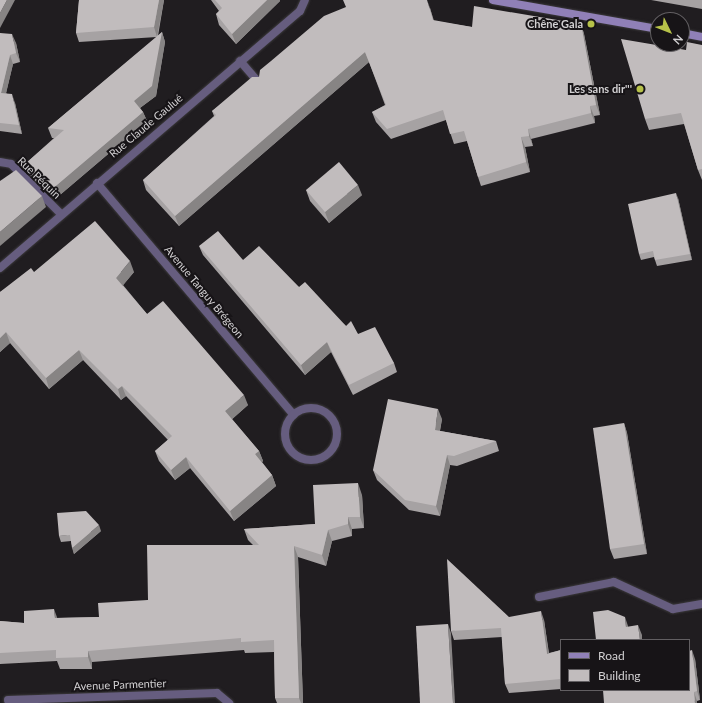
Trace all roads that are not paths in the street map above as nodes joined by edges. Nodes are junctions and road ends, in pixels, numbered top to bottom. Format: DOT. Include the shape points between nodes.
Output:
graph roads {
  1 [pos="305,0"];
  2 [pos="493,0"];
  3 [pos="650,28"];
  4 [pos="690,35"];
  5 [pos="702,37"];
  6 [pos="240,61"];
  7 [pos="259,83"];
  8 [pos="0,162"];
  9 [pos="97,183"];
  10 [pos="61,214"];
  11 [pos="0,268"];
  12 [pos="294,415"];
  13 [pos="540,597"];
  14 [pos="702,604"];
  15 [pos="8,700"];
  16 [pos="229,703"];
  1 -- 6 [label="street, Rue Claude Gaulué" via="300,11"];
  2 -- 3 [label="street"];
  4 -- 5 [label="street"];
  6 -- 7 [label="street"];
  6 -- 9 [label="street, Rue Claude Gaulué"];
  8 -- 10 [label="street, Rue Péquin" via="11,164"];
  9 -- 10 [label="street, Rue Claude Gaulué"];
  9 -- 12 [label="street, Avenue Tanguy Brégeon"];
  10 -- 11 [label="street, Rue Claude Gaulué"];
  12 -- 12 [label="street" via="287,426 286,438 296,455 315,460 330,453 338,433 330,416 308,408"];
  13 -- 14 [label="street" via="614,582 673,609"];
  15 -- 16 [label="street, Avenue Parmentier" via="217,694"];
}
